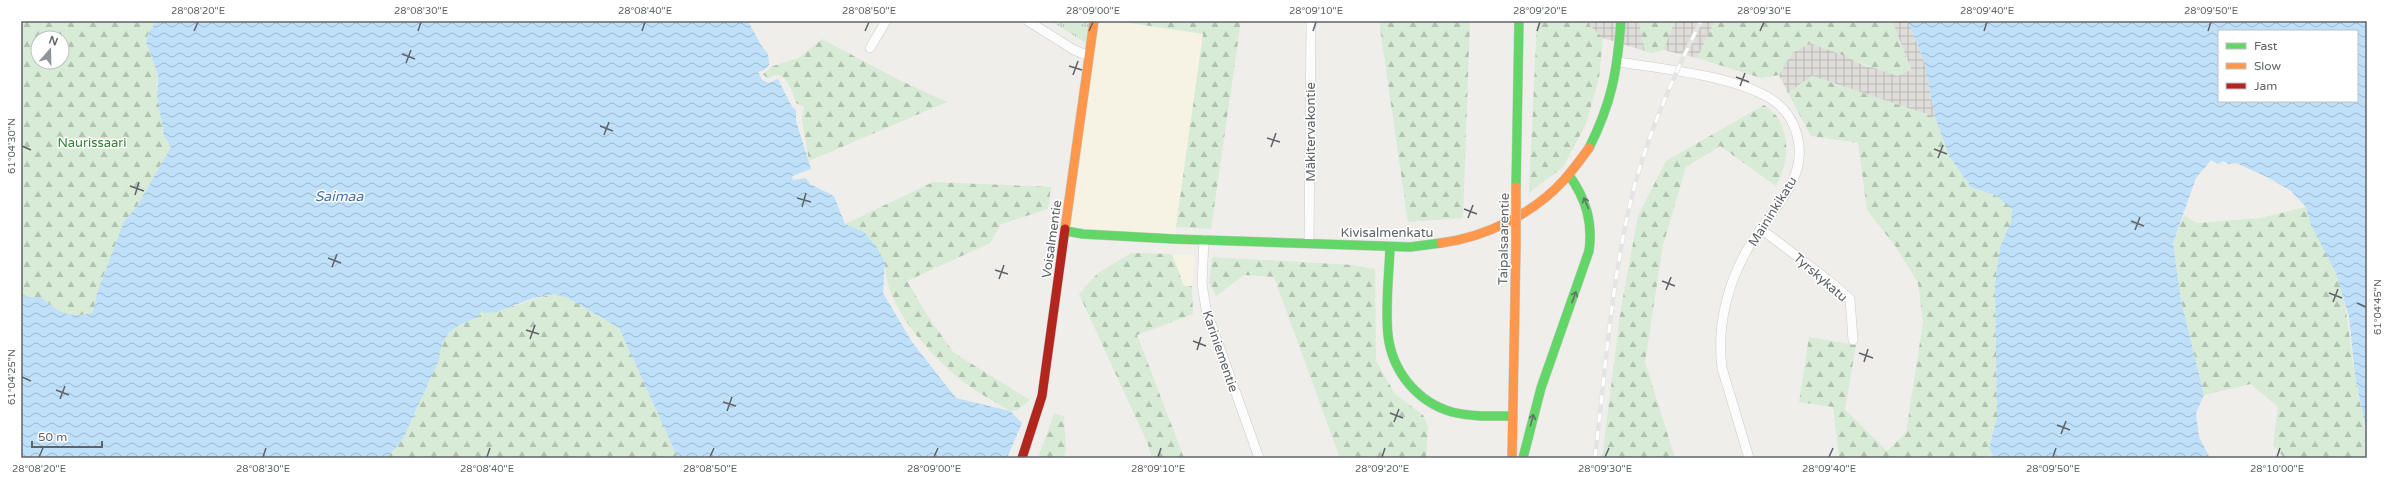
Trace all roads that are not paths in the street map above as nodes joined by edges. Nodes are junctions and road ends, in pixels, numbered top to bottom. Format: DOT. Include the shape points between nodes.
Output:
graph roads {
  1 [pos="886,21"];
  2 [pos="1028,21"];
  3 [pos="1094,21"];
  4 [pos="1311,21"];
  5 [pos="1519,21"];
  6 [pos="1621,21"];
  7 [pos="870,48"];
  8 [pos="1089,56"];
  9 [pos="1619,62"];
  10 [pos="1569,175"];
  11 [pos="1761,229"];
  12 [pos="1066,231"];
  13 [pos="1204,240"];
  14 [pos="1309,244"];
  15 [pos="1390,247"];
  16 [pos="1853,340"];
  17 [pos="1513,416"];
  18 [pos="1022,458"];
  19 [pos="1259,458"];
  20 [pos="1512,458"];
  21 [pos="1523,458"];
  22 [pos="1750,458"];
  1 -- 7 [label="street"];
  2 -- 8 [label="street" via="1074,50"];
  3 -- 8 [label="street, Voisalmentie"];
  4 -- 14 [label="street, Mäkitervakontie"];
  5 -- 17 [label="street, Taipalsaarentie, bridge"];
  6 -- 9 [label="street, Kivisalmenkatu"];
  8 -- 12 [label="street, Voisalmentie"];
  9 -- 10 [label="street, Kivisalmenkatu" via="1617,79 1605,117 1595,137"];
  9 -- 11 [label="street, Maininkikatu" via="1725,82 1766,95 1783,108 1799,140 1797,170 1791,184"];
  10 -- 15 [label="street, Kivisalmenkatu" via="1527,212 1494,230 1447,244"];
  21 -- 10 [label="street, one-way" via="1541,388 1590,251 1592,234 1588,206"];
  11 -- 16 [label="street, Tyrskykatu" via="1827,278 1850,299"];
  11 -- 22 [label="street, Maininkikatu" via="1742,258 1730,288 1722,317 1720,353 1726,386"];
  12 -- 13 [label="street, Kivisalmenkatu"];
  12 -- 18 [label="street, Voisalmentie" via="1042,396"];
  13 -- 14 [label="street, Kivisalmenkatu"];
  13 -- 19 [label="street, Kariniementie" via="1202,284 1206,309"];
  14 -- 15 [label="street, Kivisalmenkatu"];
  15 -- 17 [label="street" via="1390,342 1396,364 1405,379 1419,395 1452,412"];
  17 -- 20 [label="street, Taipalsaarentie"];
}
